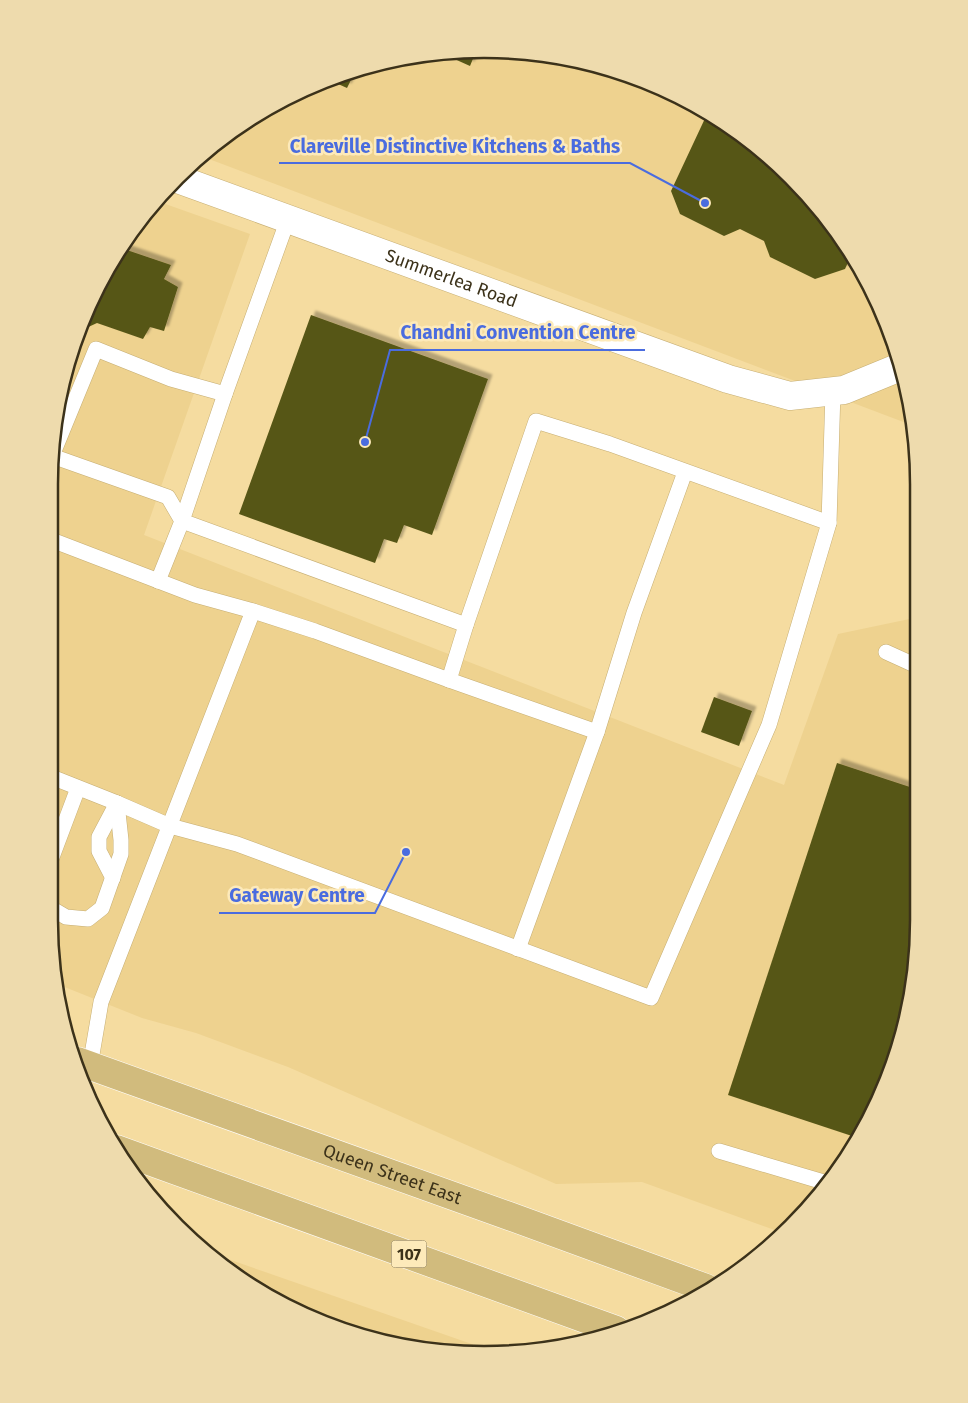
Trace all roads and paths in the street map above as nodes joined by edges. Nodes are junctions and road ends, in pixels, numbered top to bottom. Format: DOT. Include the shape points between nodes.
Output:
graph roads {
  1 [pos="183,181"];
  2 [pos="288,218"];
  3 [pos="895,369"];
  4 [pos="833,392"];
  5 [pos="225,394"];
  6 [pos="60,436"];
  7 [pos="58,458"];
  8 [pos="685,472"];
  9 [pos="182,521"];
  10 [pos="829,523"];
  11 [pos="58,542"];
  12 [pos="158,581"];
  13 [pos="253,611"];
  14 [pos="466,625"];
  15 [pos="886,652"];
  16 [pos="910,663"];
  17 [pos="449,680"];
  18 [pos="597,732"];
  19 [pos="58,780"];
  20 [pos="78,788"];
  21 [pos="116,803"];
  22 [pos="170,826"];
  23 [pos="58,841"];
  24 [pos="113,878"];
  25 [pos="58,913"];
  26 [pos="518,949"];
  27 [pos="84,1064"];
  28 [pos="719,1151"];
  29 [pos="127,1152"];
  30 [pos="820,1181"];
  31 [pos="700,1286"];
  32 [pos="608,1327"];
  1 -- 2 [label="street, Summerlea Road"];
  2 -- 4 [label="street, Summerlea Road" via="728,379 790,396"];
  2 -- 5 [label="lane"];
  3 -- 4 [label="street, Summerlea Road"];
  4 -- 10 [label="lane"];
  5 -- 6 [label="lane" via="171,379 96,349"];
  5 -- 9 [label="lane"];
  7 -- 9 [label="lane" via="168,497"];
  8 -- 10 [label="lane"];
  8 -- 14 [label="lane" via="536,421"];
  8 -- 18 [label="lane" via="634,612"];
  9 -- 12 [label="lane"];
  9 -- 14 [label="lane"];
  10 -- 26 [label="lane" via="769,725 651,998"];
  11 -- 12 [label="lane"];
  12 -- 13 [label="lane"];
  13 -- 17 [label="lane"];
  13 -- 22 [label="lane"];
  14 -- 17 [label="lane"];
  15 -- 16 [label="lane"];
  17 -- 18 [label="lane"];
  18 -- 26 [label="lane"];
  19 -- 20 [label="lane"];
  20 -- 21 [label="lane"];
  20 -- 23 [label="lane"];
  21 -- 22 [label="lane"];
  21 -- 24 [label="lane" via="121,854"];
  21 -- 24 [label="lane" via="99,837 99,851"];
  22 -- 26 [label="lane" via="237,844"];
  22 -- 27 [label="lane" via="101,1002"];
  24 -- 25 [label="lane" via="102,908 88,919 66,917"];
  27 -- 31 [label="main road, Queen Street East"];
  28 -- 30 [label="lane"];
  29 -- 32 [label="main road, 107"];
}
